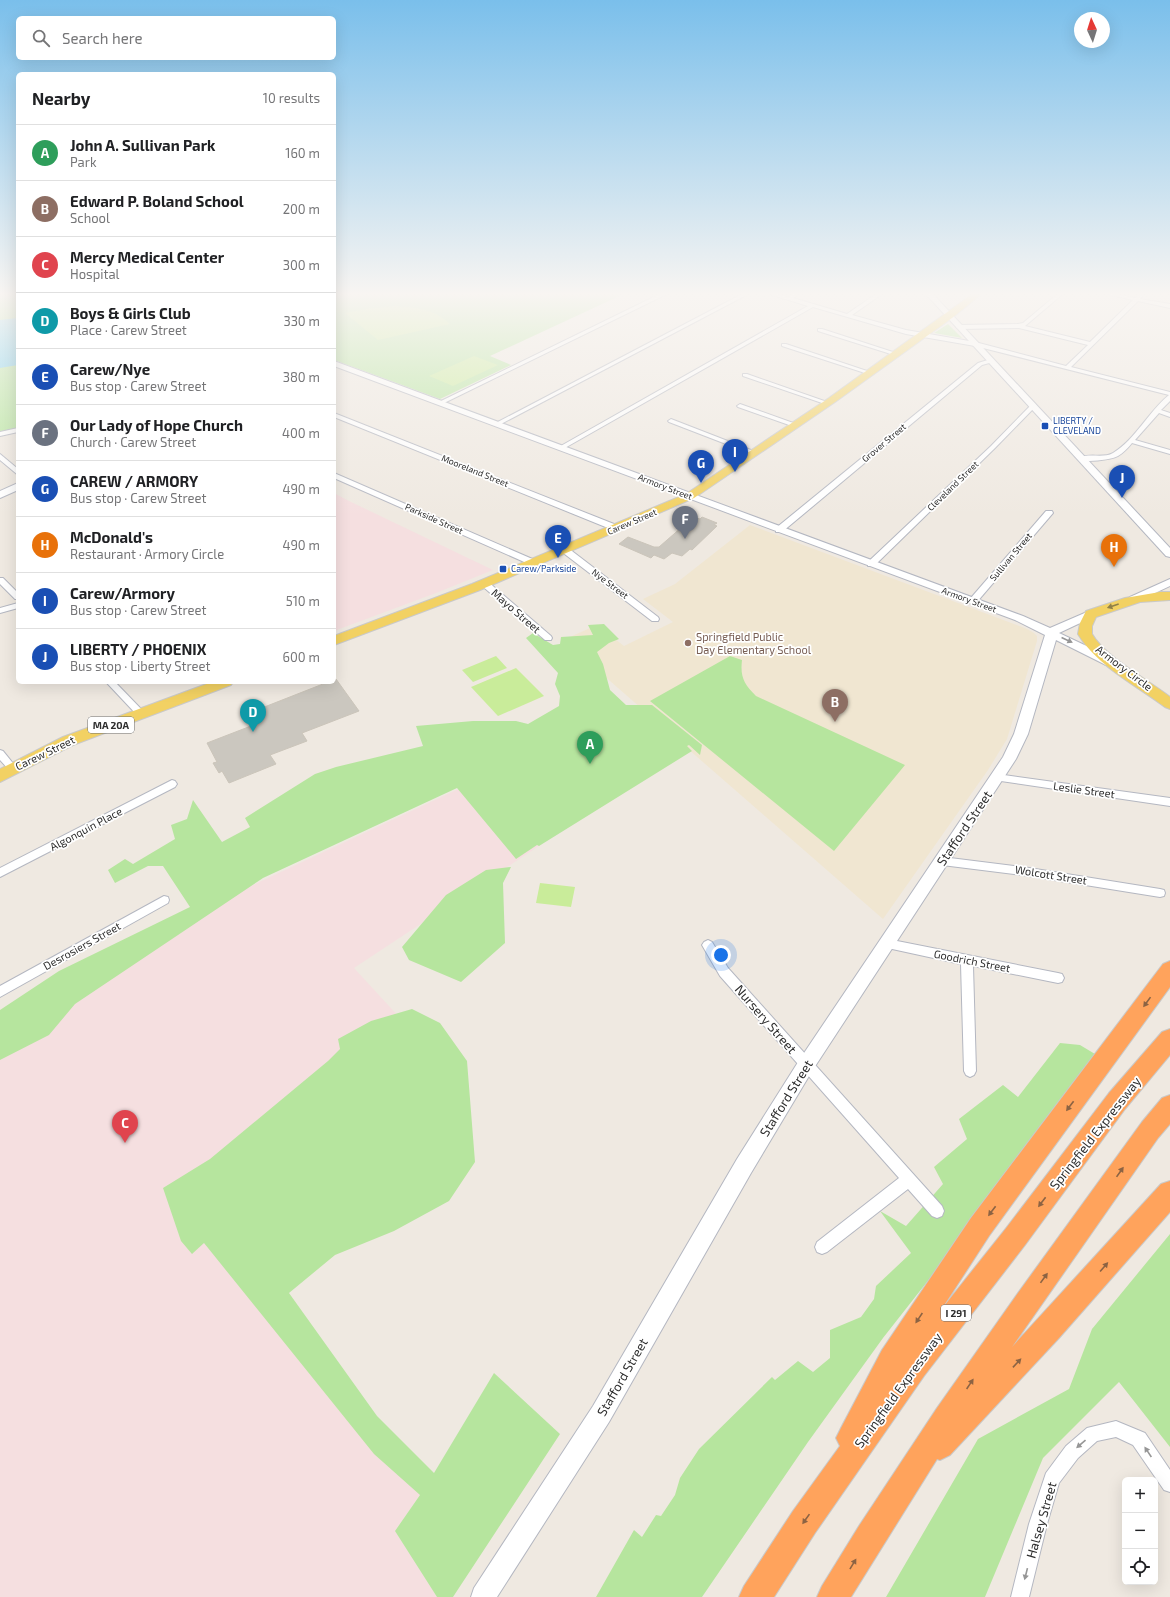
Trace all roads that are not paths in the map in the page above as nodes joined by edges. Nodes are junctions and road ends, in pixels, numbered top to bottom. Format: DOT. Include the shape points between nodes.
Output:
graph roads {
  1 [pos="343,367"];
  2 [pos="515,367"];
  3 [pos="607,367"];
  4 [pos="705,367"];
  5 [pos="850,367"];
  6 [pos="879,367"];
  7 [pos="977,367"];
  8 [pos="996,367"];
  9 [pos="1068,367"];
  10 [pos="870,373"];
  11 [pos="745,375"];
  12 [pos="1170,395"];
  13 [pos="440,403"];
  14 [pos="827,404"];
  15 [pos="740,406"];
  16 [pos="1032,407"];
  17 [pos="1157,411"];
  18 [pos="1170,415"];
  19 [pos="336,416"];
  20 [pos="671,421"];
  21 [pos="497,424"];
  22 [pos="794,426"];
  23 [pos="16,430"];
  24 [pos="0,434"];
  25 [pos="1130,441"];
  26 [pos="561,448"];
  27 [pos="1170,452"];
  28 [pos="754,453"];
  29 [pos="0,456"];
  30 [pos="1081,459"];
  31 [pos="16,471"];
  32 [pos="336,476"];
  33 [pos="16,487"];
  34 [pos="0,495"];
  35 [pos="690,496"];
  36 [pos="1049,513"];
  37 [pos="616,528"];
  38 [pos="779,530"];
  39 [pos="1161,545"];
  40 [pos="565,550"];
  41 [pos="1170,554"];
  42 [pos="1170,559"];
  43 [pos="534,563"];
  44 [pos="871,564"];
  45 [pos="0,580"];
  46 [pos="1170,582"];
  47 [pos="484,583"];
  48 [pos="16,595"];
  49 [pos="1170,596"];
  50 [pos="1134,599"];
  51 [pos="973,601"];
  52 [pos="16,606"];
  53 [pos="0,611"];
  54 [pos="1086,616"];
  55 [pos="1019,618"];
  56 [pos="656,619"];
  57 [pos="1052,633"];
  58 [pos="548,638"];
  59 [pos="336,640"];
  60 [pos="1119,667"];
  61 [pos="112,684"];
  62 [pos="221,684"];
  63 [pos="1170,704"];
  64 [pos="141,714"];
  65 [pos="0,753"];
  66 [pos="4,773"];
  67 [pos="997,778"];
  68 [pos="172,784"];
  69 [pos="1170,802"];
  70 [pos="942,861"];
  71 [pos="0,873"];
  72 [pos="1160,894"];
  73 [pos="164,900"];
  74 [pos="887,944"];
  75 [pos="708,945"];
  76 [pos="967,959"];
  77 [pos="1170,970"];
  78 [pos="1058,978"];
  79 [pos="0,992"];
  80 [pos="1170,1039"];
  81 [pos="806,1065"];
  82 [pos="970,1071"];
  83 [pos="1170,1106"];
  84 [pos="908,1179"];
  85 [pos="1170,1192"];
  86 [pos="937,1211"];
  87 [pos="822,1247"];
  88 [pos="903,1483"];
  89 [pos="1170,1484"];
  90 [pos="820,1499"];
  91 [pos="483,1597"];
  92 [pos="755,1597"];
  93 [pos="833,1597"];
  94 [pos="1020,1597"];
  1 -- 13 [label="main road, Armory Street"];
  2 -- 13 [label="street"];
  3 -- 21 [label="street"];
  4 -- 26 [label="street"];
  5 -- 10 [label="street"];
  6 -- 10 [label="main road, Carew Street"];
  7 -- 38 [label="street, Grover Street"];
  8 -- 16 [label="main road"];
  9 -- 12 [label="street"];
  10 -- 14 [label="main road, Carew Street"];
  11 -- 14 [label="street"];
  12 -- 17 [label="street"];
  13 -- 21 [label="main road, Armory Street"];
  14 -- 22 [label="main road, Carew Street"];
  15 -- 22 [label="street"];
  16 -- 30 [label="main road"];
  16 -- 44 [label="street, Cleveland Street"];
  17 -- 18 [label="street"];
  17 -- 25 [label="street"];
  19 -- 37 [label="street, Mooreland Street"];
  20 -- 28 [label="street"];
  21 -- 26 [label="main road, Armory Street"];
  22 -- 28 [label="main road, Carew Street"];
  23 -- 24 [label="street"];
  25 -- 27 [label="street"];
  25 -- 30 [label="street" via="1115,455"];
  26 -- 35 [label="main road, Armory Street"];
  28 -- 35 [label="main road, Carew Street"];
  29 -- 31 [label="street"];
  30 -- 39 [label="main road"];
  32 -- 43 [label="street, Parkside Street"];
  33 -- 34 [label="main road"];
  35 -- 37 [label="main road, Carew Street"];
  35 -- 38 [label="main road, Armory Street"];
  36 -- 51 [label="street, Sullivan Street"];
  37 -- 40 [label="main road, Carew Street"];
  38 -- 44 [label="main road, Armory Street"];
  39 -- 41 [label="main road"];
  39 -- 42 [label="main road"];
  40 -- 43 [label="main road, Carew Street"];
  40 -- 56 [label="street, Nye Street"];
  43 -- 47 [label="main road, Carew Street"];
  44 -- 51 [label="main road, Armory Street"];
  45 -- 48 [label="street"];
  46 -- 50 [label="main road"];
  47 -- 58 [label="street, Mayo Street"];
  47 -- 59 [label="main road, Carew Street"];
  49 -- 50 [label="main road"];
  50 -- 54 [label="main road, one-way"];
  51 -- 55 [label="main road, Armory Street"];
  52 -- 53 [label="street"];
  54 -- 55 [label="main road, Armory Street" via="1046,622"];
  54 -- 57 [label="main road"];
  54 -- 60 [label="main road, Armory Circle" via="1087,637"];
  55 -- 57 [label="main road, Armory Street"];
  57 -- 60 [label="main road, Armory Street, one-way"];
  57 -- 67 [label="main road, Stafford Street" via="1021,734"];
  60 -- 63 [label="main road, Armory Circle"];
  61 -- 64 [label="street"];
  62 -- 64 [label="main road, Carew Street / MA 20A"];
  64 -- 66 [label="main road, Carew Street / MA 20A" via="68,742"];
  65 -- 66 [label="street"];
  67 -- 69 [label="street, Leslie Street"];
  67 -- 70 [label="main road, Stafford Street"];
  68 -- 71 [label="street, Algonquin Place"];
  70 -- 72 [label="street, Wolcott Street" via="1024,871"];
  70 -- 74 [label="main road, Stafford Street"];
  73 -- 79 [label="street, Desrosiers Street"];
  74 -- 76 [label="street, Goodrich Street"];
  74 -- 81 [label="main road, Stafford Street"];
  75 -- 81 [label="street, Nursery Street" via="724,972"];
  76 -- 78 [label="street, Goodrich Street"];
  76 -- 82 [label="street"];
  77 -- 90 [label="highway, one-way" via="980,1227 896,1353"];
  80 -- 90 [label="highway, Springfield Expressway / I 291, one-way" via="1117,1101 914,1366"];
  81 -- 84 [label="street, Nursery Street"];
  81 -- 91 [label="main road, Stafford Street" via="744,1166 601,1414"];
  88 -- 83 [label="highway, one-way" via="1000,1340 1150,1130"];
  84 -- 86 [label="street, Nursery Street"];
  84 -- 87 [label="street"];
  88 -- 85 [label="highway, one-way" via="1049,1328"];
  93 -- 88 [label="highway, one-way"];
  89 -- 94 [label="street, Halsey Street, one-way" via="1138,1439 1116,1429 1093,1434 1072,1452 1052,1479"];
  90 -- 92 [label="highway, Springfield Expressway / I 291, one-way"];
}
